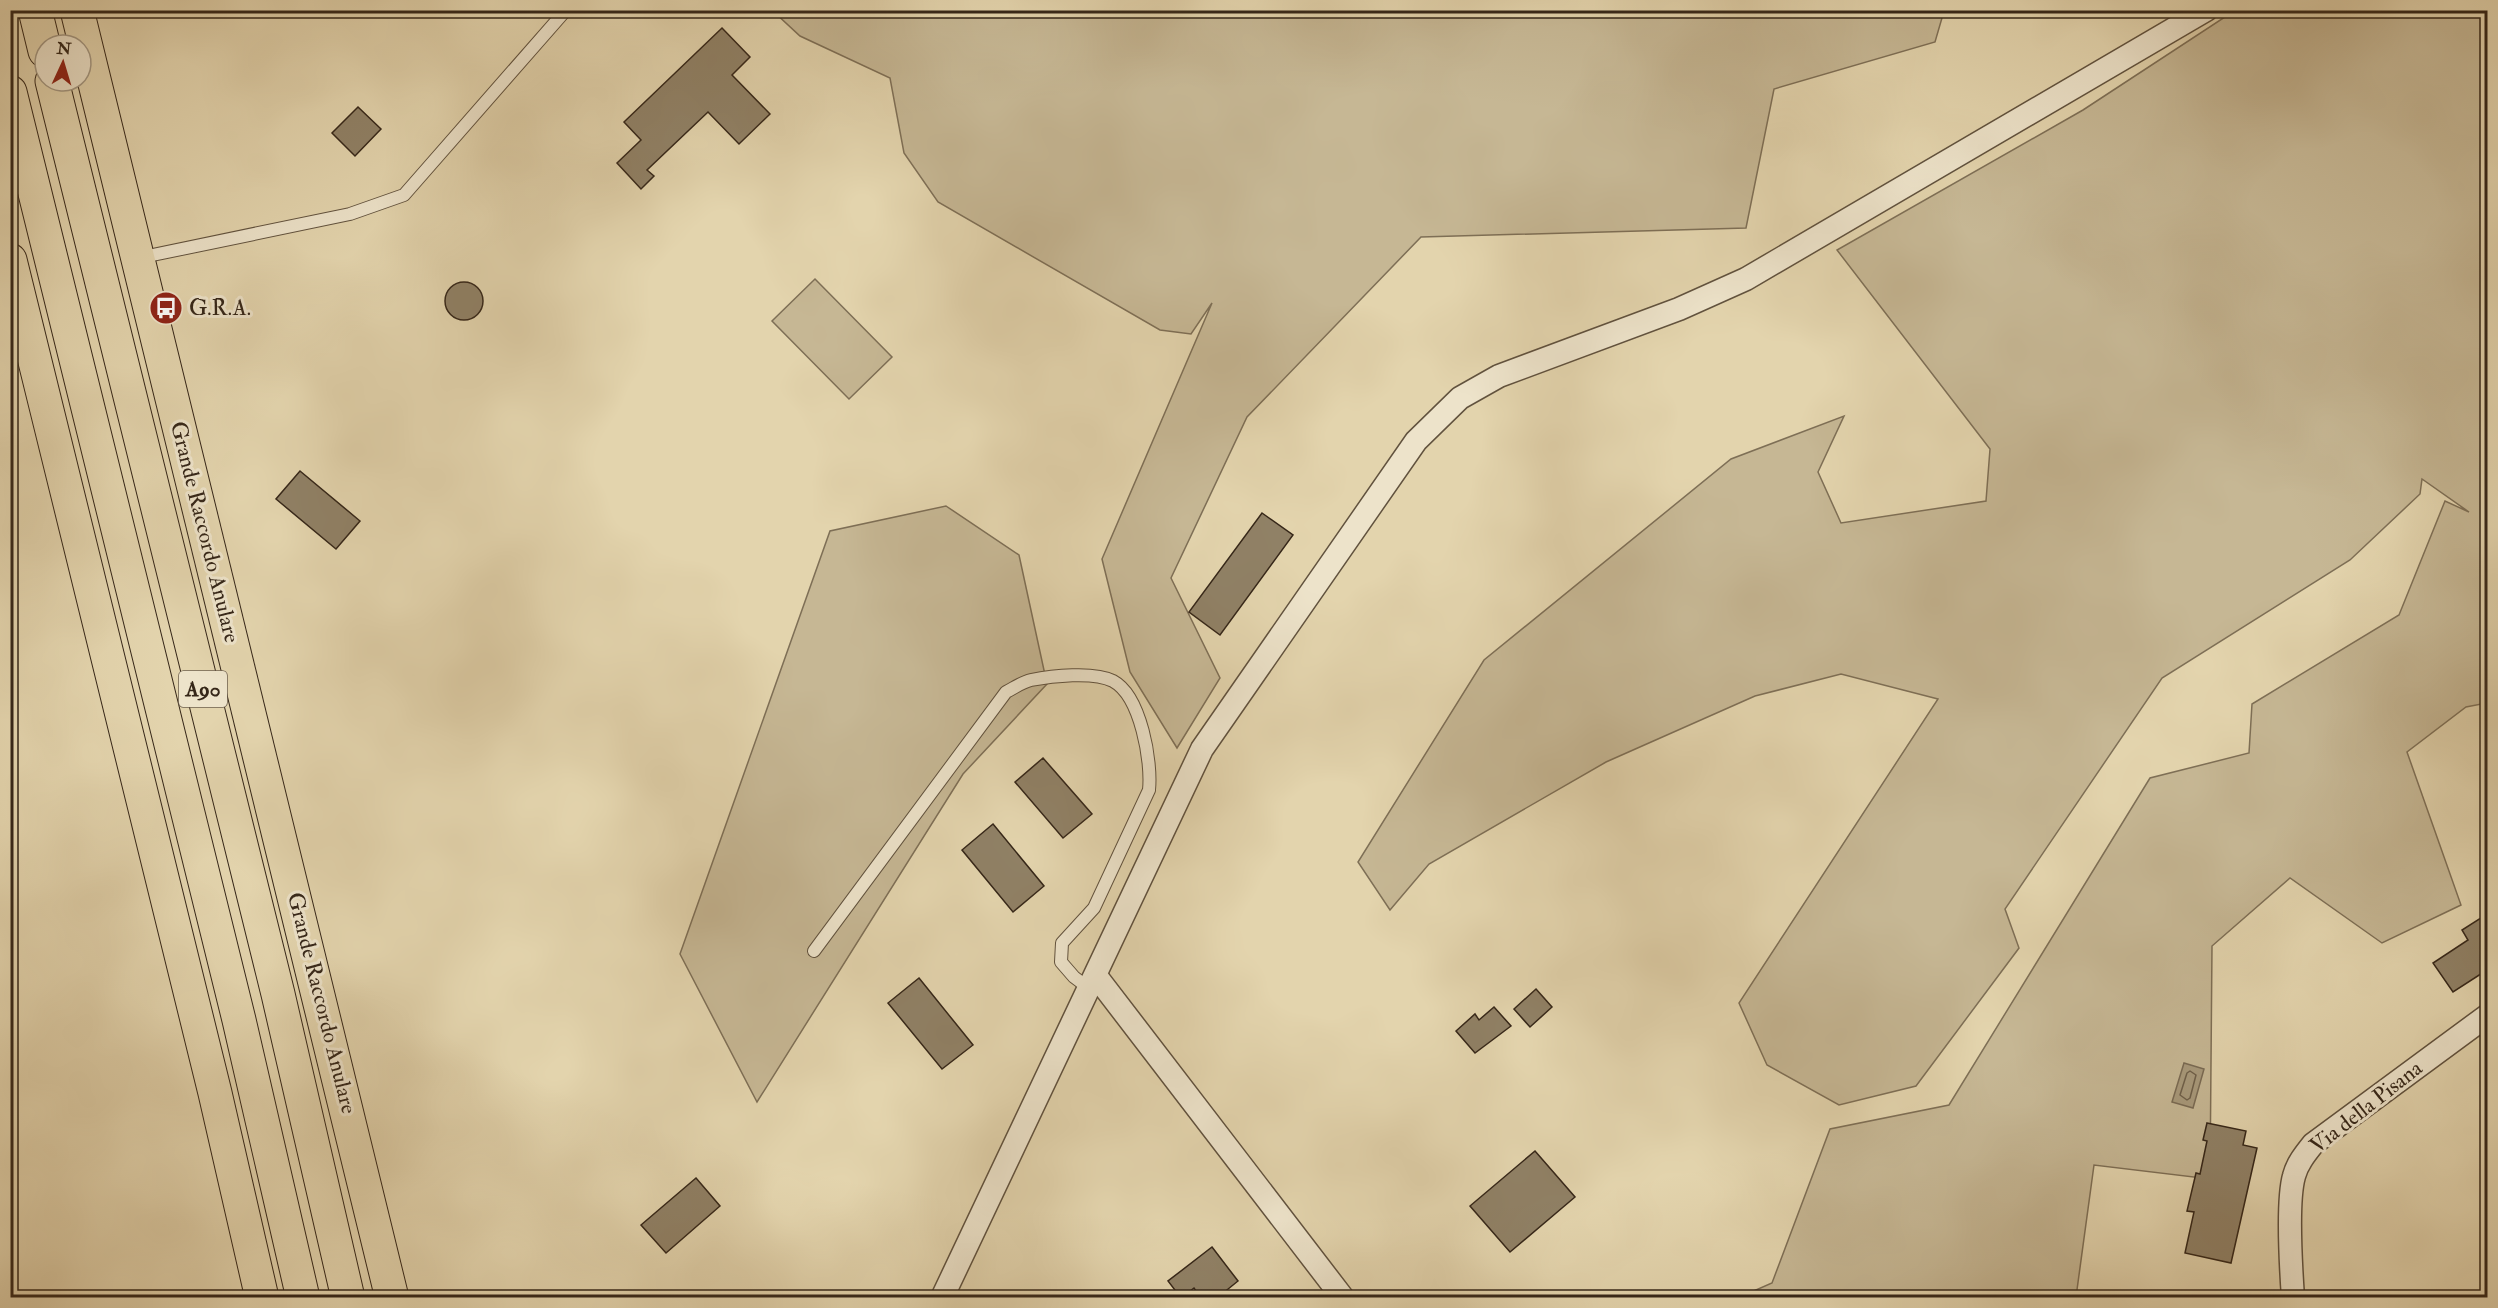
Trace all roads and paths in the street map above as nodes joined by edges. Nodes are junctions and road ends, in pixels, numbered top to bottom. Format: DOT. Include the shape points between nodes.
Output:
graph roads {
  1 [pos="35,10"];
  2 [pos="77,10"];
  3 [pos="566,10"];
  4 [pos="2206,10"];
  5 [pos="41,33"];
  6 [pos="10,92"];
  7 [pos="55,93"];
  8 [pos="137,259"];
  9 [pos="10,260"];
  10 [pos="18,320"];
  11 [pos="814,951"];
  12 [pos="1093,982"];
  13 [pos="2487,1015"];
  14 [pos="262,1298"];
  15 [pos="303,1298"];
  16 [pos="348,1298"];
  17 [pos="392,1298"];
  18 [pos="942,1298"];
  19 [pos="1343,1298"];
  20 [pos="2293,1298"];
  1 -- 5 [label="highway"];
  2 -- 8 [label="highway, Grande Raccordo Anulare"];
  3 -- 8 [label="lane" via="404,195 350,214"];
  4 -- 12 [label="street" via="1746,279 1680,309 1499,376 1460,398 1416,441 1202,749"];
  6 -- 15 [label="highway, A90" via="234,997"];
  7 -- 16 [label="highway, Grande Raccordo Anulare / A90" via="278,994"];
  8 -- 17 [label="highway, Grande Raccordo Anulare"];
  9 -- 10 [label="highway"];
  10 -- 14 [label="highway" via="212,1082"];
  11 -- 12 [label="lane" via="1006,693 1028,681 1091,677 1112,680 1127,693 1141,727 1151,771 1149,790 1094,908 1062,944 1061,962 1074,977"];
  12 -- 18 [label="street"];
  12 -- 19 [label="street"];
  13 -- 20 [label="street, Via della Pisana" via="2313,1144 2304,1155 2292,1187"];
}
